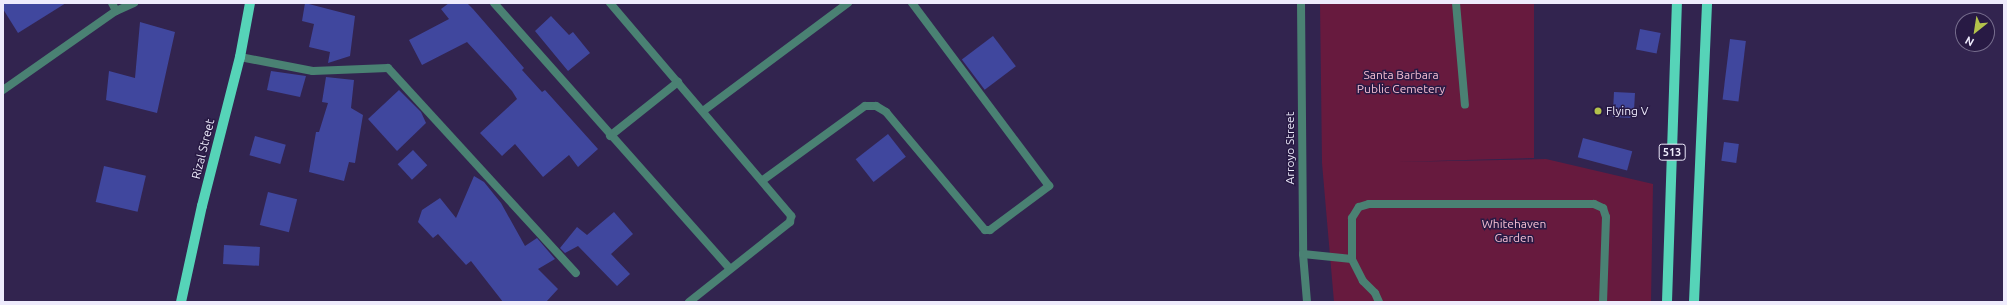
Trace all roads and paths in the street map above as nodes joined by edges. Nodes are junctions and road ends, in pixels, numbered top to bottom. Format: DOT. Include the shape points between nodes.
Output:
graph roads {
  1 [pos="112,3"];
  2 [pos="134,3"];
  3 [pos="250,3"];
  4 [pos="494,3"];
  5 [pos="610,3"];
  6 [pos="848,3"];
  7 [pos="912,3"];
  8 [pos="1301,3"];
  9 [pos="1456,3"];
  10 [pos="1677,3"];
  11 [pos="1707,3"];
  12 [pos="116,12"];
  13 [pos="240,57"];
  14 [pos="678,82"];
  15 [pos="3,90"];
  16 [pos="1465,105"];
  17 [pos="703,111"];
  18 [pos="610,136"];
  19 [pos="763,180"];
  20 [pos="1303,254"];
  21 [pos="1352,259"];
  22 [pos="729,268"];
  23 [pos="576,272"];
  24 [pos="181,302"];
  25 [pos="689,302"];
  26 [pos="1307,302"];
  27 [pos="1379,302"];
  28 [pos="1603,302"];
  29 [pos="1667,302"];
  30 [pos="1694,302"];
  1 -- 12 [label="street"];
  2 -- 12 [label="street"];
  3 -- 13 [label="main road, Rizal Street"];
  4 -- 18 [label="street"];
  5 -- 14 [label="street"];
  6 -- 17 [label="street"];
  7 -- 19 [label="street" via="1049,186 990,230 985,230 886,112 876,106 865,106"];
  8 -- 20 [label="street, Arroyo Street"];
  9 -- 16 [label="street"];
  10 -- 29 [label="main road, 513"];
  11 -- 30 [label="main road, 513"];
  12 -- 15 [label="street"];
  13 -- 23 [label="street" via="313,71 388,68"];
  13 -- 24 [label="main road, Rizal Street" via="202,206"];
  14 -- 17 [label="street"];
  14 -- 18 [label="street"];
  17 -- 19 [label="street"];
  18 -- 22 [label="street"];
  19 -- 22 [label="street" via="791,216 790,222"];
  20 -- 21 [label="street"];
  20 -- 26 [label="street, Arroyo Street"];
  21 -- 27 [label="street" via="1363,281 1376,293"];
  21 -- 28 [label="street" via="1352,218 1359,207 1369,204 1594,204 1603,208 1606,217"];
  22 -- 25 [label="street"];
}
